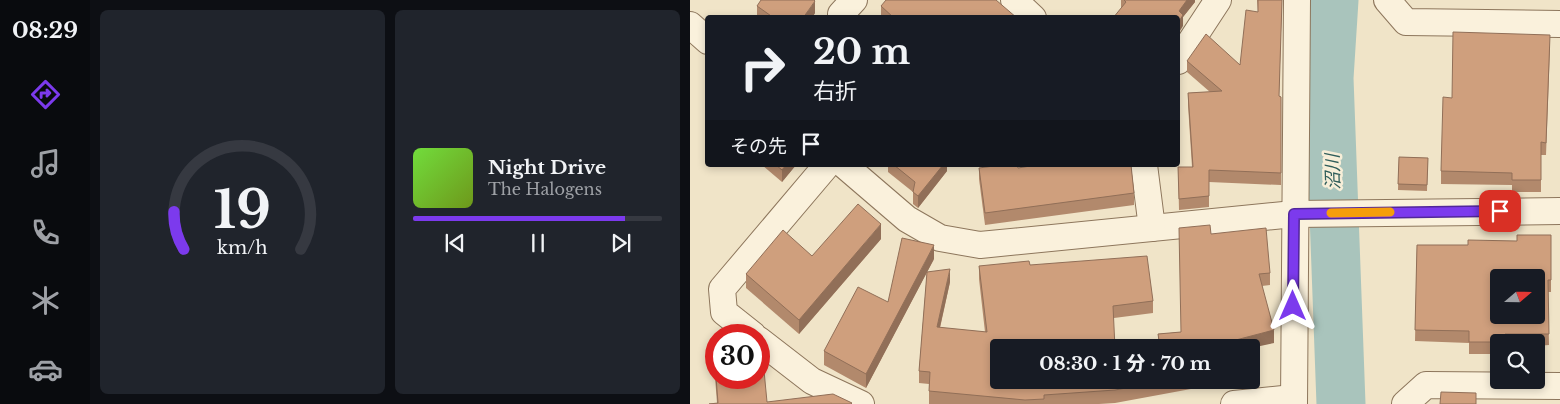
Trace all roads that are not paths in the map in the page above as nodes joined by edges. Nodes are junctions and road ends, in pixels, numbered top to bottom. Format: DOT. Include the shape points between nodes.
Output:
graph roads {
  1 [pos="854,0"];
  2 [pos="1014,0"];
  3 [pos="1218,0"];
  4 [pos="1297,0"];
  5 [pos="1386,0"];
  6 [pos="841,15"];
  7 [pos="1030,15"];
  8 [pos="1560,24"];
  9 [pos="690,25"];
  10 [pos="705,38"];
  11 [pos="1180,58"];
  12 [pos="825,167"];
  13 [pos="846,167"];
  14 [pos="1144,167"];
  15 [pos="1560,211"];
  16 [pos="1294,214"];
  17 [pos="1152,228"];
  18 [pos="739,324"];
  19 [pos="770,349"];
  20 [pos="1560,386"];
  21 [pos="1294,401"];
  22 [pos="861,404"];
  23 [pos="1234,404"];
  24 [pos="1405,404"];
  1 -- 6 [label="street"];
  2 -- 7 [label="street"];
  3 -- 11 [label="street"];
  4 -- 16 [label="street"];
  5 -- 8 [label="street" via="1406,22"];
  9 -- 10 [label="street"];
  12 -- 18 [label="street" via="722,289 724,312"];
  13 -- 17 [label="street" via="907,220 940,238 980,245"];
  14 -- 17 [label="street"];
  15 -- 16 [label="street"];
  16 -- 17 [label="street"];
  16 -- 21 [label="street"];
  19 -- 22 [label="street" via="812,381"];
  20 -- 24 [label="street" via="1426,385"];
  21 -- 23 [label="street"];
}
